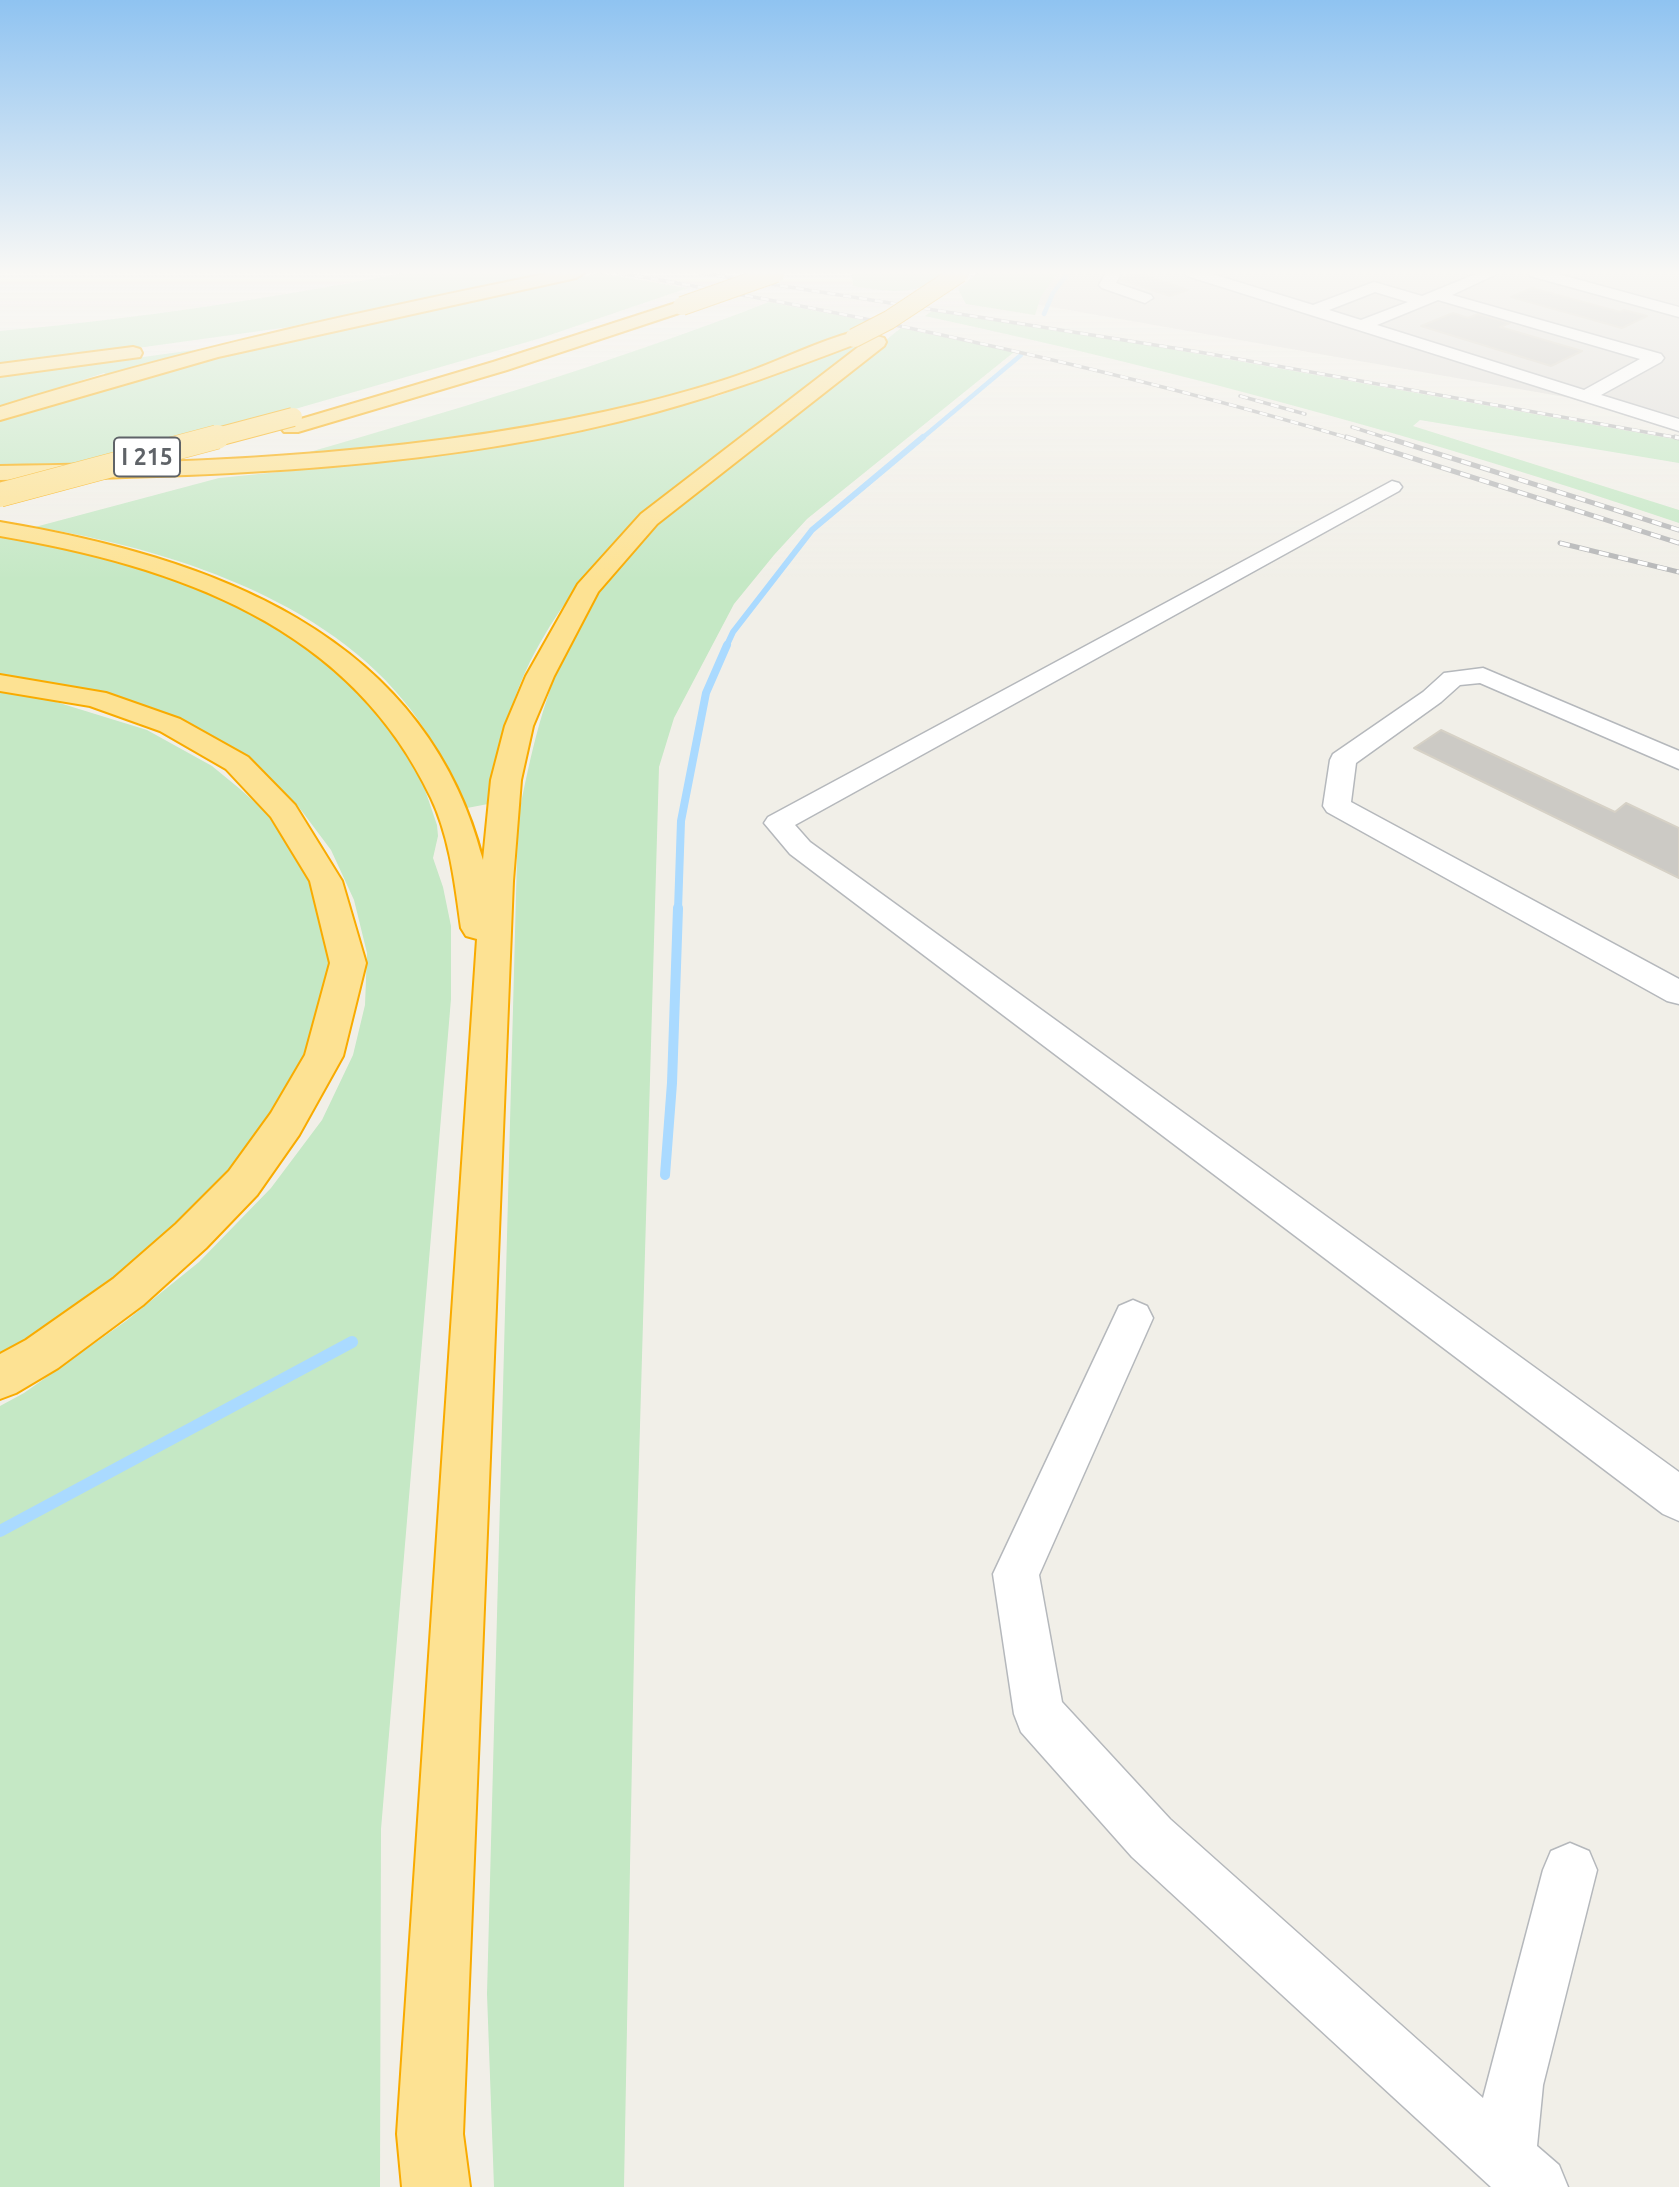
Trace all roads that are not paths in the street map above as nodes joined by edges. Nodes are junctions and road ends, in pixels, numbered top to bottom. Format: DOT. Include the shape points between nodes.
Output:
graph roads {
  1 [pos="128,375"];
  2 [pos="466,375"];
  3 [pos="753,375"];
  4 [pos="833,375"];
  5 [pos="1519,375"];
  6 [pos="1624,375"];
  7 [pos="1586,396"];
  8 [pos="0,414"];
  9 [pos="292,422"];
  10 [pos="1679,425"];
  11 [pos="0,473"];
  12 [pos="1392,487"];
  13 [pos="0,495"];
  14 [pos="0,507"];
  15 [pos="0,529"];
  16 [pos="0,683"];
  17 [pos="1679,761"];
  18 [pos="1679,993"];
  19 [pos="491,1016"];
  20 [pos="1133,1318"];
  21 [pos="0,1378"];
  22 [pos="1679,1499"];
  23 [pos="1570,1870"];
  24 [pos="1521,2173"];
  25 [pos="436,2187"];
  1 -- 8 [label="highway"];
  2 -- 9 [label="highway, I 215"];
  3 -- 11 [label="highway, bridge" via="683,398 454,445 270,465"];
  4 -- 19 [label="highway, bridge" via="649,519 587,589 524,714 506,780"];
  5 -- 7 [label="street"];
  6 -- 7 [label="street"];
  7 -- 10 [label="street"];
  9 -- 13 [label="highway, I 215, bridge"];
  9 -- 14 [label="highway, I 215"];
  12 -- 22 [label="street" via="778,823 800,848"];
  15 -- 19 [label="highway" via="117,552 170,568 266,609 354,669 413,736 447,799 473,888"];
  16 -- 21 [label="highway" via="96,699 170,725 237,763 284,812 326,881 348,963 324,1056 285,1124 243,1183 128,1293"];
  17 -- 18 [label="street" via="1483,675 1453,678 1343,760 1337,806"];
  19 -- 25 [label="highway" via="430,2134"];
  20 -- 24 [label="street" via="1016,1573 1039,1714 1151,1838"];
  23 -- 24 [label="street" via="1514,2085"];
}
